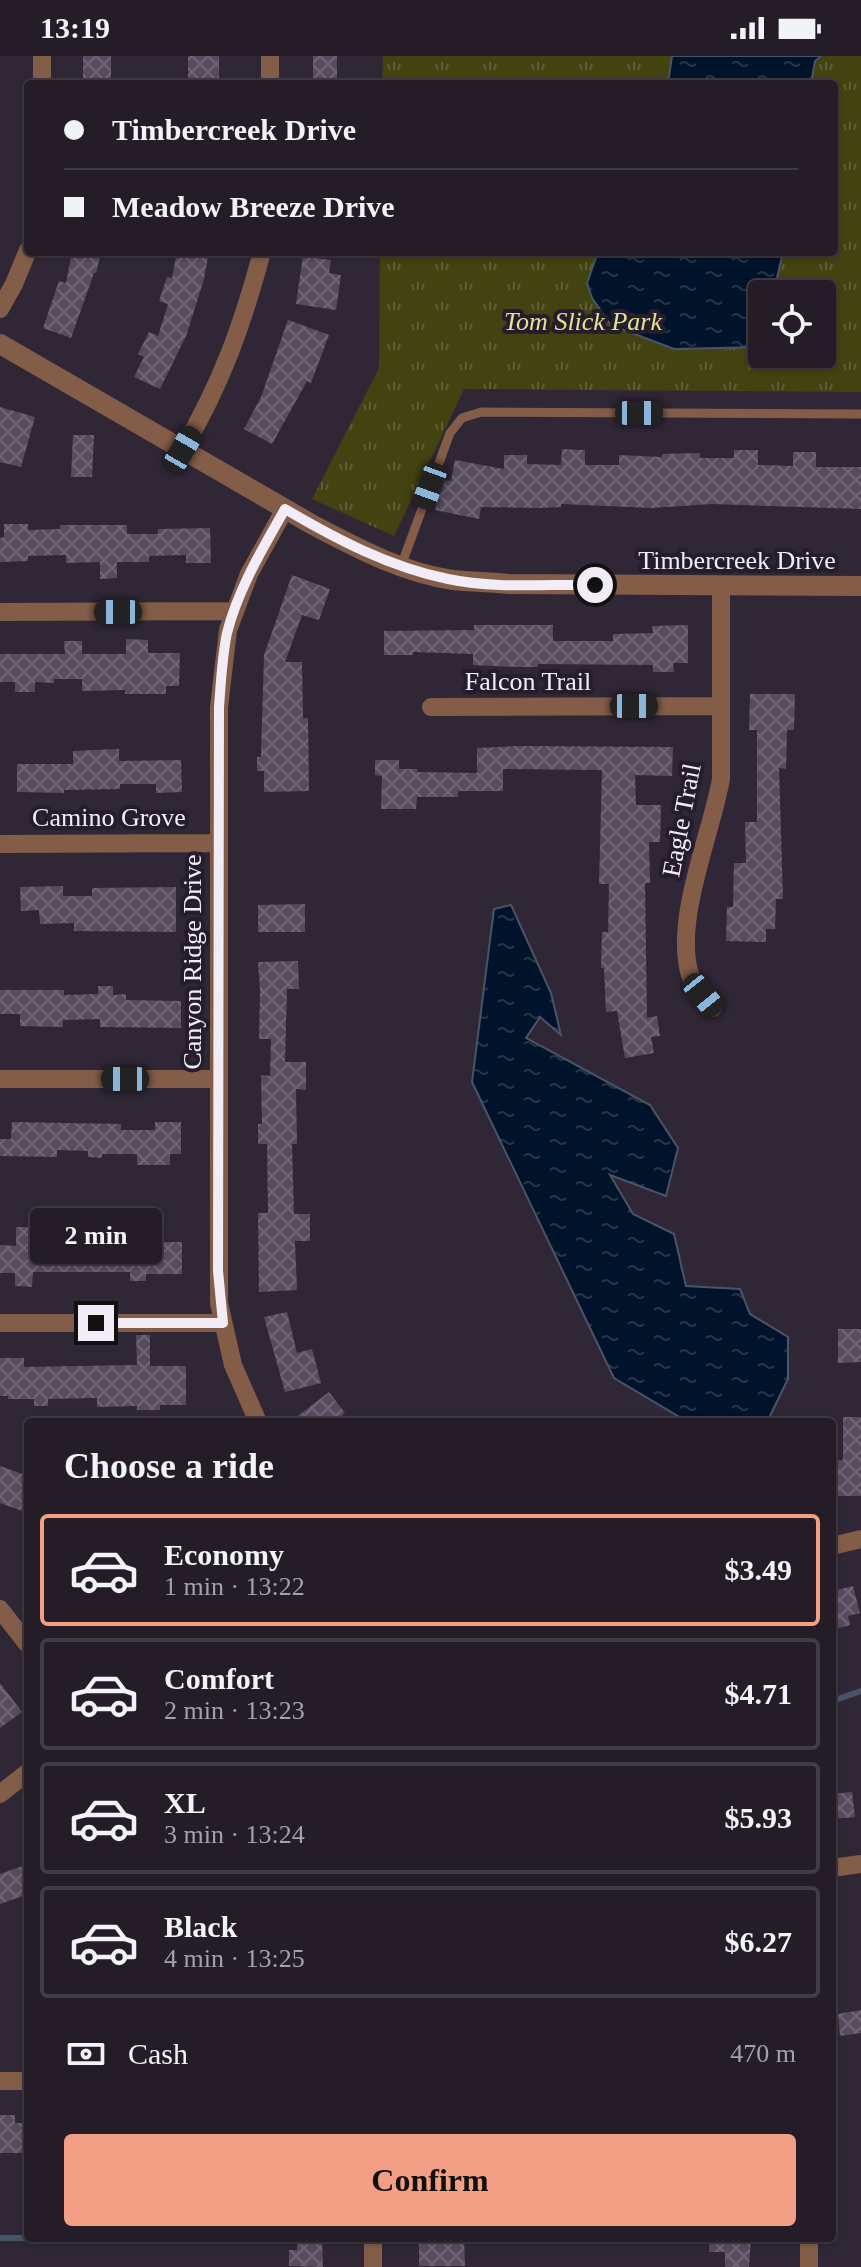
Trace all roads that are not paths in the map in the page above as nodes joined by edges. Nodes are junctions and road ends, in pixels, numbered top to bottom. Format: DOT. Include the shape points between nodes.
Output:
graph roads {
  1 [pos="42,56"];
  2 [pos="270,56"];
  3 [pos="42,80"];
  4 [pos="270,80"];
  5 [pos="26,256"];
  6 [pos="261,256"];
  7 [pos="0,309"];
  8 [pos="0,344"];
  9 [pos="861,414"];
  10 [pos="183,449"];
  11 [pos="285,509"];
  12 [pos="401,566"];
  13 [pos="721,586"];
  14 [pos="861,586"];
  15 [pos="235,611"];
  16 [pos="0,612"];
  17 [pos="721,706"];
  18 [pos="431,707"];
  19 [pos="219,843"];
  20 [pos="0,844"];
  21 [pos="713,1008"];
  22 [pos="0,1079"];
  23 [pos="218,1079"];
  24 [pos="0,1323"];
  25 [pos="223,1323"];
  26 [pos="256,1418"];
  27 [pos="861,1539"];
  28 [pos="836,1545"];
  29 [pos="0,1609"];
  30 [pos="24,1640"];
  31 [pos="24,1775"];
  32 [pos="0,1794"];
  33 [pos="861,1864"];
  34 [pos="836,1867"];
  35 [pos="0,2081"];
  36 [pos="24,2081"];
  37 [pos="373,2242"];
  38 [pos="809,2242"];
  39 [pos="373,2267"];
  40 [pos="809,2267"];
  1 -- 3 [label="street"];
  2 -- 4 [label="street"];
  5 -- 7 [label="street"];
  6 -- 10 [label="street" via="240,331"];
  8 -- 10 [label="street, Timbercreek Drive"];
  9 -- 12 [label="lane" via="481,412 462,418 450,433"];
  10 -- 11 [label="street, Timbercreek Drive"];
  11 -- 12 [label="street, Timbercreek Drive"];
  11 -- 15 [label="street, Canyon Ridge Drive"];
  12 -- 13 [label="street, Timbercreek Drive" via="450,579 509,584"];
  13 -- 14 [label="street, Timbercreek Drive"];
  13 -- 17 [label="street, Eagle Trail"];
  15 -- 16 [label="street"];
  15 -- 19 [label="street, Canyon Ridge Drive" via="220,695"];
  17 -- 18 [label="street, Falcon Trail"];
  17 -- 21 [label="street, Eagle Trail" via="721,779 695,879 687,962 692,982"];
  19 -- 20 [label="street, Camino Grove"];
  19 -- 23 [label="street, Canyon Ridge Drive"];
  22 -- 23 [label="street"];
  23 -- 25 [label="street, Canyon Ridge Drive"];
  24 -- 25 [label="street"];
  25 -- 26 [label="street, Canyon Ridge Drive" via="233,1365"];
  27 -- 28 [label="street"];
  29 -- 30 [label="street"];
  31 -- 32 [label="street"];
  33 -- 34 [label="street"];
  35 -- 36 [label="street"];
  37 -- 39 [label="street"];
  38 -- 40 [label="street"];
}
